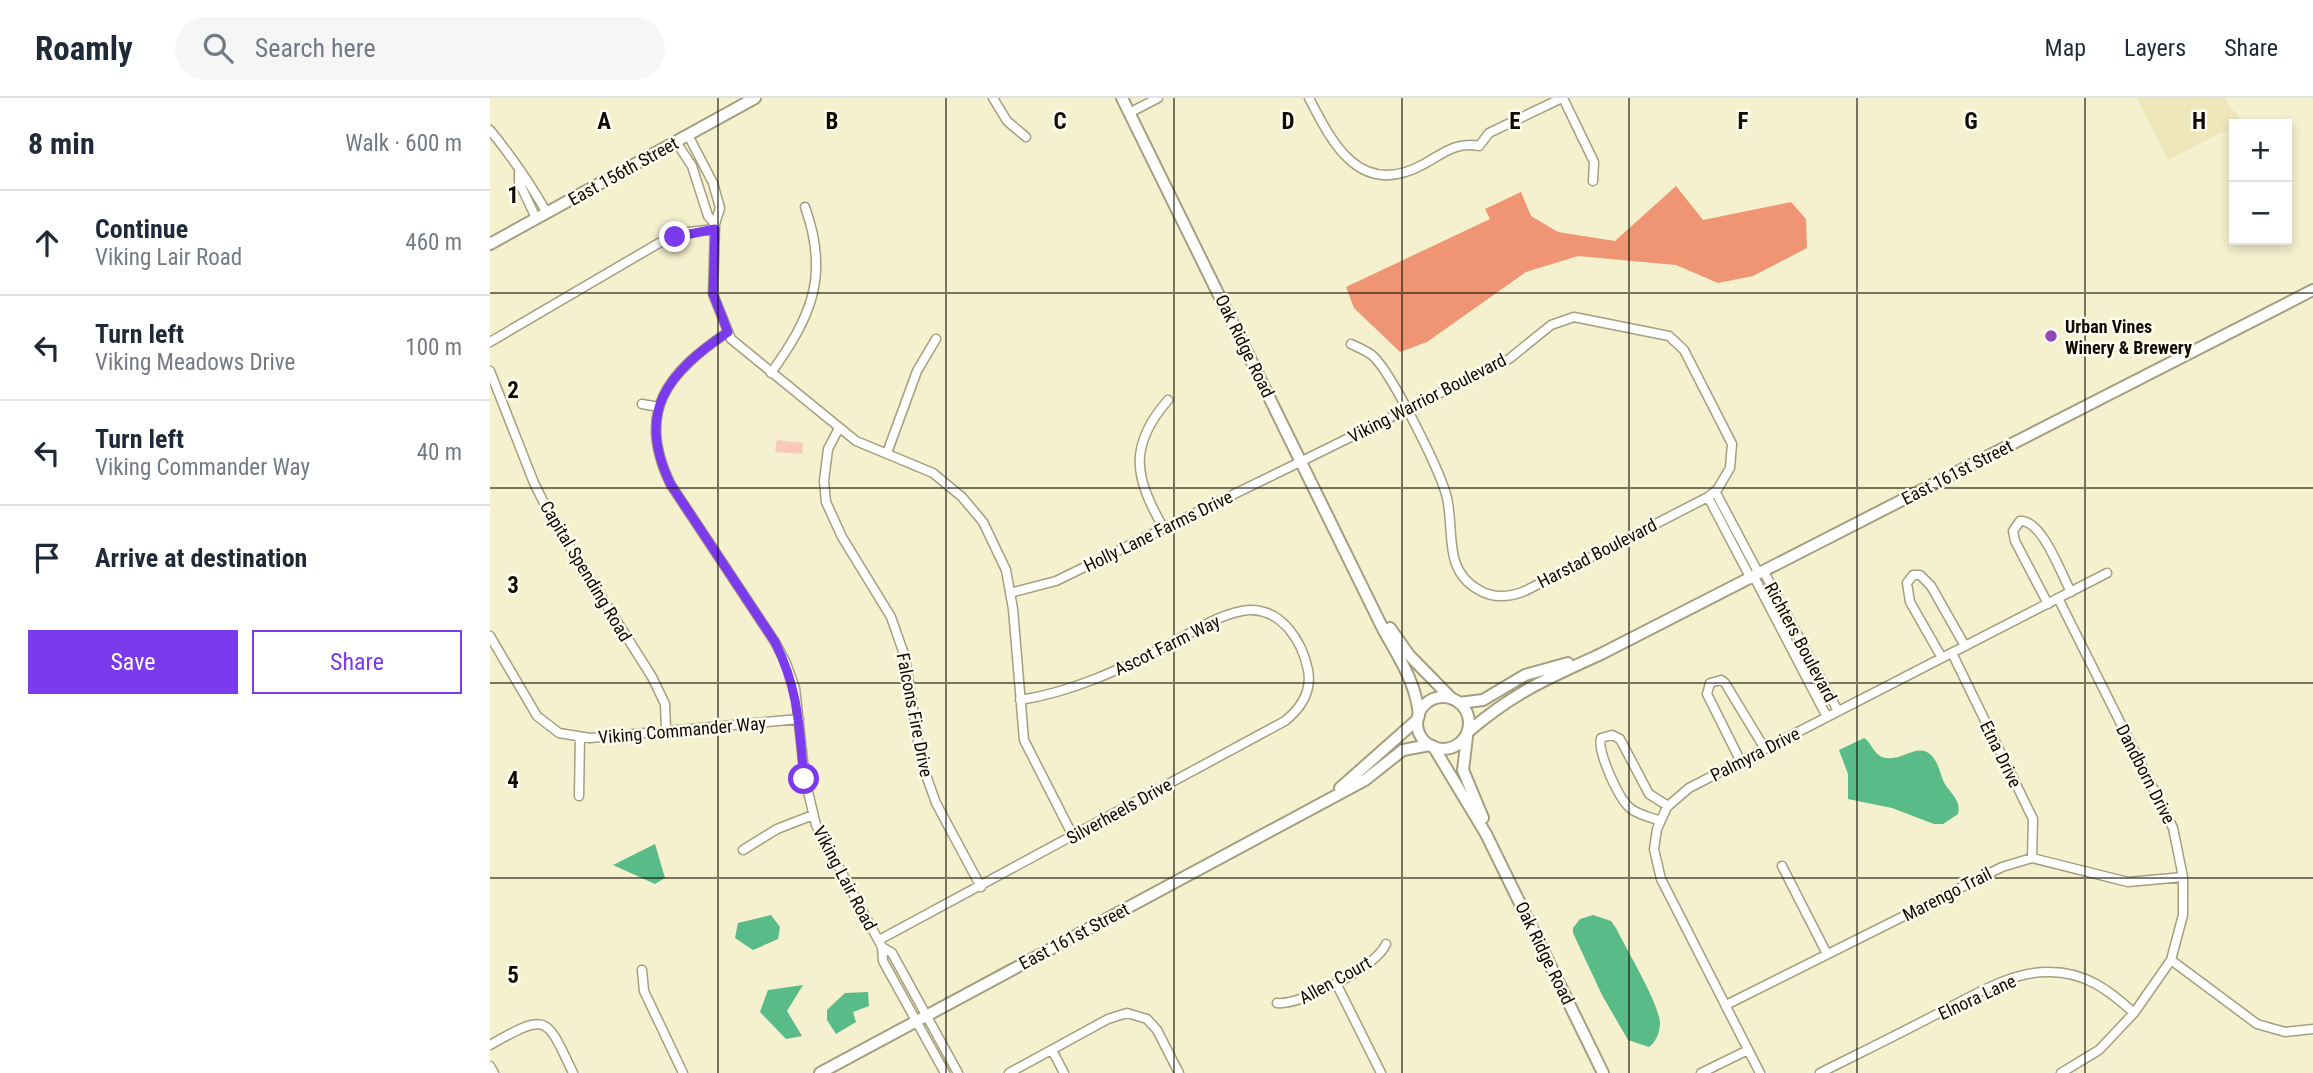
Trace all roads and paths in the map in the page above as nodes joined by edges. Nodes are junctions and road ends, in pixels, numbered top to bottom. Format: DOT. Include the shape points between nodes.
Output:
graph roads {
  1 [pos="755,98"];
  2 [pos="993,98"];
  3 [pos="1122,98"];
  4 [pos="1158,98"];
  5 [pos="1309,98"];
  6 [pos="1562,98"];
  7 [pos="1129,113"];
  8 [pos="490,130"];
  9 [pos="688,135"];
  10 [pos="1026,136"];
  11 [pos="676,142"];
  12 [pos="1593,181"];
  13 [pos="805,207"];
  14 [pos="541,216"];
  15 [pos="715,227"];
  16 [pos="490,244"];
  17 [pos="2313,290"];
  18 [pos="728,332"];
  19 [pos="936,339"];
  20 [pos="490,342"];
  21 [pos="1351,344"];
  22 [pos="490,371"];
  23 [pos="771,373"];
  24 [pos="1168,400"];
  25 [pos="642,404"];
  26 [pos="659,407"];
  27 [pos="1405,409"];
  28 [pos="839,428"];
  29 [pos="887,453"];
  30 [pos="1302,461"];
  31 [pos="1711,494"];
  32 [pos="1164,528"];
  33 [pos="2107,573"];
  34 [pos="1757,575"];
  35 [pos="2071,592"];
  36 [pos="1010,593"];
  37 [pos="1367,594"];
  38 [pos="2058,598"];
  39 [pos="2048,604"];
  40 [pos="490,636"];
  41 [pos="1965,646"];
  42 [pos="1300,648"];
  43 [pos="1952,653"];
  44 [pos="1601,654"];
  45 [pos="1942,658"];
  46 [pos="1020,700"];
  47 [pos="1456,701"];
  48 [pos="1838,711"];
  49 [pos="1418,717"];
  50 [pos="1827,717"];
  51 [pos="799,719"];
  52 [pos="666,730"];
  53 [pos="1467,732"];
  54 [pos="580,737"];
  55 [pos="1432,746"];
  56 [pos="1765,749"];
  57 [pos="1741,762"];
  58 [pos="579,796"];
  59 [pos="1327,798"];
  60 [pos="1668,806"];
  61 [pos="813,816"];
  62 [pos="1660,821"];
  63 [pos="1486,834"];
  64 [pos="1073,836"];
  65 [pos="743,850"];
  66 [pos="2032,858"];
  67 [pos="1782,866"];
  68 [pos="2183,877"];
  69 [pos="981,887"];
  70 [pos="880,944"];
  71 [pos="1386,944"];
  72 [pos="1826,954"];
  73 [pos="2171,960"];
  74 [pos="642,970"];
  75 [pos="1336,983"];
  76 [pos="1277,1003"];
  77 [pos="1726,1005"];
  78 [pos="2134,1013"];
  79 [pos="926,1016"];
  80 [pos="915,1022"];
  81 [pos="2313,1029"];
  82 [pos="490,1045"];
  83 [pos="1052,1050"];
  84 [pos="1748,1050"];
  85 [pos="490,1066"];
  86 [pos="494,1073"];
  87 [pos="573,1073"];
  88 [pos="683,1073"];
  89 [pos="820,1073"];
  90 [pos="944,1073"];
  91 [pos="958,1073"];
  92 [pos="1009,1073"];
  93 [pos="1064,1073"];
  94 [pos="1179,1073"];
  95 [pos="1381,1073"];
  96 [pos="1603,1073"];
  97 [pos="1701,1073"];
  98 [pos="1760,1073"];
  99 [pos="1820,1073"];
  100 [pos="2062,1073"];
  1 -- 9 [label="street, East 156th Street"];
  2 -- 10 [label="street" via="1007,121"];
  3 -- 7 [label="street, Oak Ridge Road"];
  4 -- 7 [label="street"];
  5 -- 6 [label="street" via="1339,152 1370,172 1407,172 1465,144 1479,146 1489,133"];
  6 -- 12 [label="street" via="1594,163"];
  7 -- 30 [label="street, Oak Ridge Road"];
  8 -- 14 [label="street" via="527,177"];
  9 -- 11 [label="street, East 156th Street"];
  9 -- 15 [label="street" via="713,183 720,208"];
  11 -- 14 [label="street, East 156th Street"];
  11 -- 15 [label="street" via="692,166"];
  13 -- 23 [label="street" via="816,247 811,302 801,330"];
  14 -- 16 [label="street, East 156th Street"];
  15 -- 18 [label="street" via="713,294"];
  15 -- 20 [label="street" via="659,243"];
  17 -- 34 [label="street, East 161st Street"];
  18 -- 23 [label="street"];
  18 -- 26 [label="street, Viking Lair Road" via="673,376"];
  19 -- 29 [label="street" via="917,371"];
  21 -- 27 [label="street" via="1372,354 1387,372"];
  22 -- 52 [label="street, Capital Spending Road" via="551,517 652,677 665,704"];
  23 -- 28 [label="street"];
  24 -- 32 [label="street" via="1149,422 1140,447 1146,498"];
  25 -- 26 [label="street"];
  26 -- 51 [label="street, Viking Lair Road" via="657,457 775,642 795,688"];
  27 -- 30 [label="street, Viking Warrior Boulevard"];
  27 -- 31 [label="street, Harstad Boulevard" via="1447,496 1453,561 1465,579 1484,593 1513,596 1525,591"];
  27 -- 31 [label="street, Viking Warrior Boulevard" via="1509,359 1551,325 1574,317 1668,336 1684,350 1732,444 1730,468"];
  28 -- 29 [label="street" via="856,441"];
  28 -- 69 [label="street, Falcons Fire Drive" via="828,449 826,502 891,617 905,657 921,761 936,803"];
  29 -- 36 [label="street" via="933,473 962,498 983,522 997,549"];
  30 -- 32 [label="street, Holly Lane Farms Drive"];
  30 -- 37 [label="street, Oak Ridge Road"];
  31 -- 34 [label="street"];
  32 -- 36 [label="street, Holly Lane Farms Drive" via="1056,581"];
  33 -- 35 [label="street, Palmyra Drive"];
  34 -- 44 [label="street, East 161st Street"];
  34 -- 48 [label="street, Richters Boulevard"];
  34 -- 50 [label="street, Richters Boulevard"];
  35 -- 38 [label="street, Palmyra Drive"];
  35 -- 39 [label="street" via="2038,528 2020,521 2013,531 2015,541"];
  36 -- 46 [label="street"];
  37 -- 47 [label="street, Oak Ridge Road" via="1409,655"];
  37 -- 49 [label="street, Oak Ridge Road" via="1416,690"];
  38 -- 39 [label="street, Palmyra Drive"];
  38 -- 68 [label="street, Dandborn Drive" via="2174,828"];
  39 -- 41 [label="street, Palmyra Drive"];
  40 -- 54 [label="street, Viking Commander Way" via="537,716 559,733"];
  41 -- 43 [label="street, Palmyra Drive"];
  41 -- 45 [label="street" via="1931,586 1920,575 1913,575 1906,583 1910,602"];
  42 -- 46 [label="street, Ascot Farm Way" via="1279,619 1248,610 1078,686"];
  42 -- 64 [label="street, Silverheels Drive" via="1309,686 1295,713"];
  43 -- 45 [label="street, Palmyra Drive"];
  43 -- 66 [label="street, Etna Drive" via="2033,819"];
  44 -- 47 [label="street, East 161st Street" via="1525,675 1483,700"];
  44 -- 53 [label="street, East 161st Street" via="1501,703"];
  45 -- 48 [label="street, Palmyra Drive"];
  46 -- 64 [label="street" via="1024,740"];
  47 -- 49 [label="street" via="1436,698"];
  47 -- 53 [label="street" via="1469,717"];
  48 -- 50 [label="street, Palmyra Drive"];
  49 -- 55 [label="street" via="1419,733"];
  49 -- 59 [label="street, East 161st Street"];
  50 -- 56 [label="street, Palmyra Drive"];
  51 -- 52 [label="street, Viking Commander Way"];
  51 -- 61 [label="street, Viking Lair Road" via="804,779"];
  52 -- 54 [label="street, Viking Commander Way"];
  53 -- 55 [label="street" via="1456,746"];
  53 -- 63 [label="street, Oak Ridge Road" via="1463,770"];
  54 -- 58 [label="street"];
  55 -- 59 [label="street, East 161st Street" via="1403,750 1365,780"];
  55 -- 63 [label="street, Oak Ridge Road"];
  56 -- 57 [label="street, Palmyra Drive"];
  56 -- 57 [label="street" via="1725,683 1710,683 1707,694"];
  57 -- 60 [label="street, Palmyra Drive" via="1689,788"];
  59 -- 79 [label="street, East 161st Street"];
  60 -- 62 [label="street, Palmyra Drive"];
  60 -- 62 [label="street" via="1649,794 1620,739 1612,735 1601,738 1600,750 1627,806"];
  61 -- 65 [label="street" via="777,829"];
  61 -- 70 [label="street, Viking Lair Road"];
  62 -- 77 [label="street, Palmyra Drive" via="1654,849 1661,879"];
  63 -- 96 [label="street, Oak Ridge Road"];
  64 -- 69 [label="street, Silverheels Drive"];
  66 -- 68 [label="street" via="2127,882"];
  66 -- 72 [label="street, Marengo Trail" via="2002,867"];
  67 -- 72 [label="street"];
  68 -- 73 [label="street, Dandborn Drive" via="2183,915"];
  69 -- 70 [label="street, Silverheels Drive"];
  70 -- 79 [label="street, Viking Lair Road" via="892,953"];
  70 -- 80 [label="street" via="883,961"];
  71 -- 75 [label="street, Allen Court" via="1376,958"];
  72 -- 77 [label="street, Marengo Trail"];
  73 -- 78 [label="street, Dandborn Drive"];
  73 -- 81 [label="street" via="2257,1024 2285,1032"];
  74 -- 88 [label="street" via="644,991"];
  75 -- 76 [label="street, Allen Court" via="1290,1004"];
  75 -- 95 [label="street"];
  77 -- 84 [label="street, Palmyra Drive"];
  78 -- 99 [label="street, Elnora Lane" via="2093,981 2036,973 1991,988"];
  78 -- 100 [label="street, Dandborn Drive" via="2099,1050"];
  79 -- 80 [label="street, East 161st Street"];
  79 -- 91 [label="street, Viking Lair Road"];
  80 -- 89 [label="street, East 161st Street"];
  80 -- 90 [label="street"];
  82 -- 87 [label="street" via="535,1022 545,1023"];
  83 -- 92 [label="street"];
  83 -- 93 [label="street"];
  83 -- 94 [label="street" via="1127,1013 1147,1019 1157,1030"];
  84 -- 97 [label="street"];
  84 -- 98 [label="street, Palmyra Drive"];
  85 -- 86 [label="street"];
}
